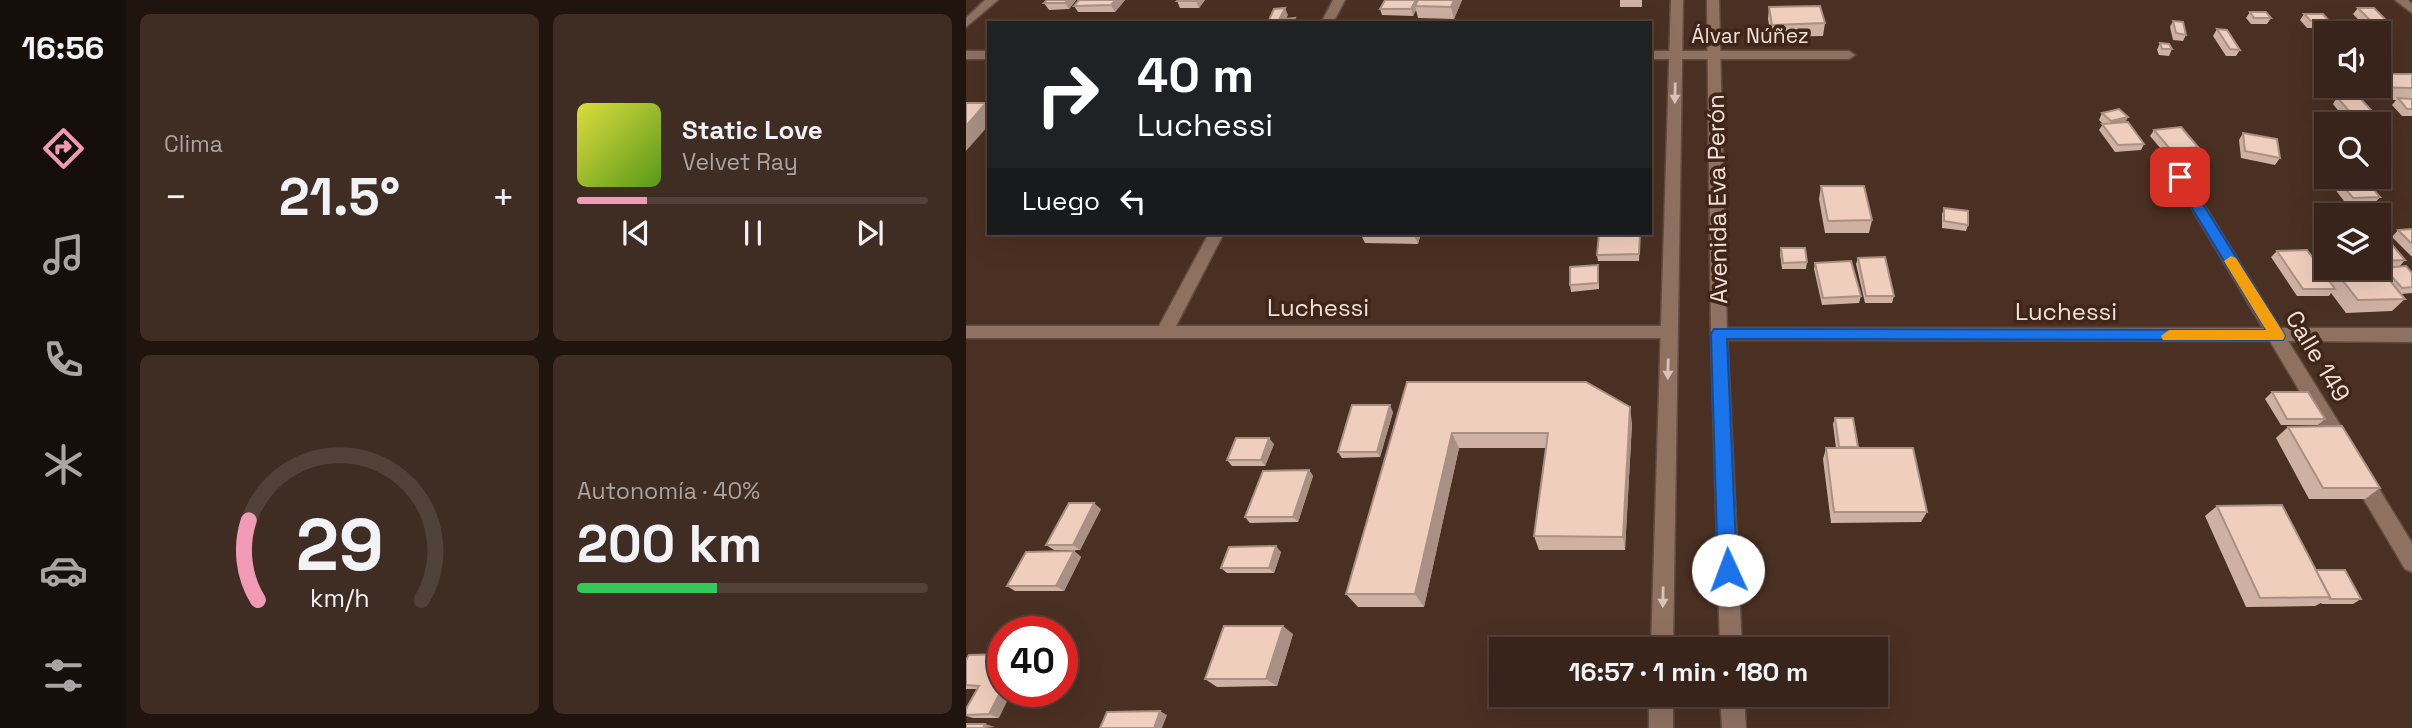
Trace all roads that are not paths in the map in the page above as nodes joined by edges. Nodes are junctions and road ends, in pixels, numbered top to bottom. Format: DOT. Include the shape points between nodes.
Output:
graph roads {
  1 [pos="992,0"];
  2 [pos="1339,0"];
  3 [pos="1677,0"];
  4 [pos="1713,0"];
  5 [pos="2401,0"];
  6 [pos="2412,10"];
  7 [pos="1328,21"];
  8 [pos="966,24"];
  9 [pos="966,55"];
  10 [pos="987,55"];
  11 [pos="1652,55"];
  12 [pos="1676,55"];
  13 [pos="1714,55"];
  14 [pos="1849,55"];
  15 [pos="2180,177"];
  16 [pos="1215,235"];
  17 [pos="966,332"];
  18 [pos="1164,332"];
  19 [pos="1669,332"];
  20 [pos="1719,334"];
  21 [pos="2412,335"];
  22 [pos="2277,336"];
  23 [pos="2412,562"];
  24 [pos="1662,637"];
  25 [pos="1731,637"];
  26 [pos="1661,707"];
  27 [pos="1733,707"];
  28 [pos="1661,728"];
  29 [pos="1734,728"];
  1 -- 8 [label="street"];
  2 -- 7 [label="street"];
  3 -- 12 [label="street, Avenida Eva Perón"];
  4 -- 13 [label="street, Avenida Eva Perón"];
  5 -- 6 [label="street"];
  9 -- 10 [label="street"];
  11 -- 12 [label="street, Álvar Núñez"];
  12 -- 13 [label="street, Álvar Núñez"];
  12 -- 19 [label="street, Avenida Eva Perón, one-way"];
  13 -- 14 [label="street, Álvar Núñez"];
  13 -- 20 [label="street, Avenida Eva Perón"];
  15 -- 22 [label="street, Calle 149"];
  16 -- 18 [label="street"];
  17 -- 18 [label="street, Luchessi"];
  18 -- 19 [label="street, Luchessi"];
  19 -- 24 [label="street, Avenida Eva Perón, one-way"];
  20 -- 22 [label="street, Luchessi"];
  20 -- 25 [label="street, Avenida Eva Perón"];
  21 -- 22 [label="street, Luchessi"];
  22 -- 23 [label="street, Calle 149"];
  26 -- 28 [label="street"];
  27 -- 29 [label="street"];
}
